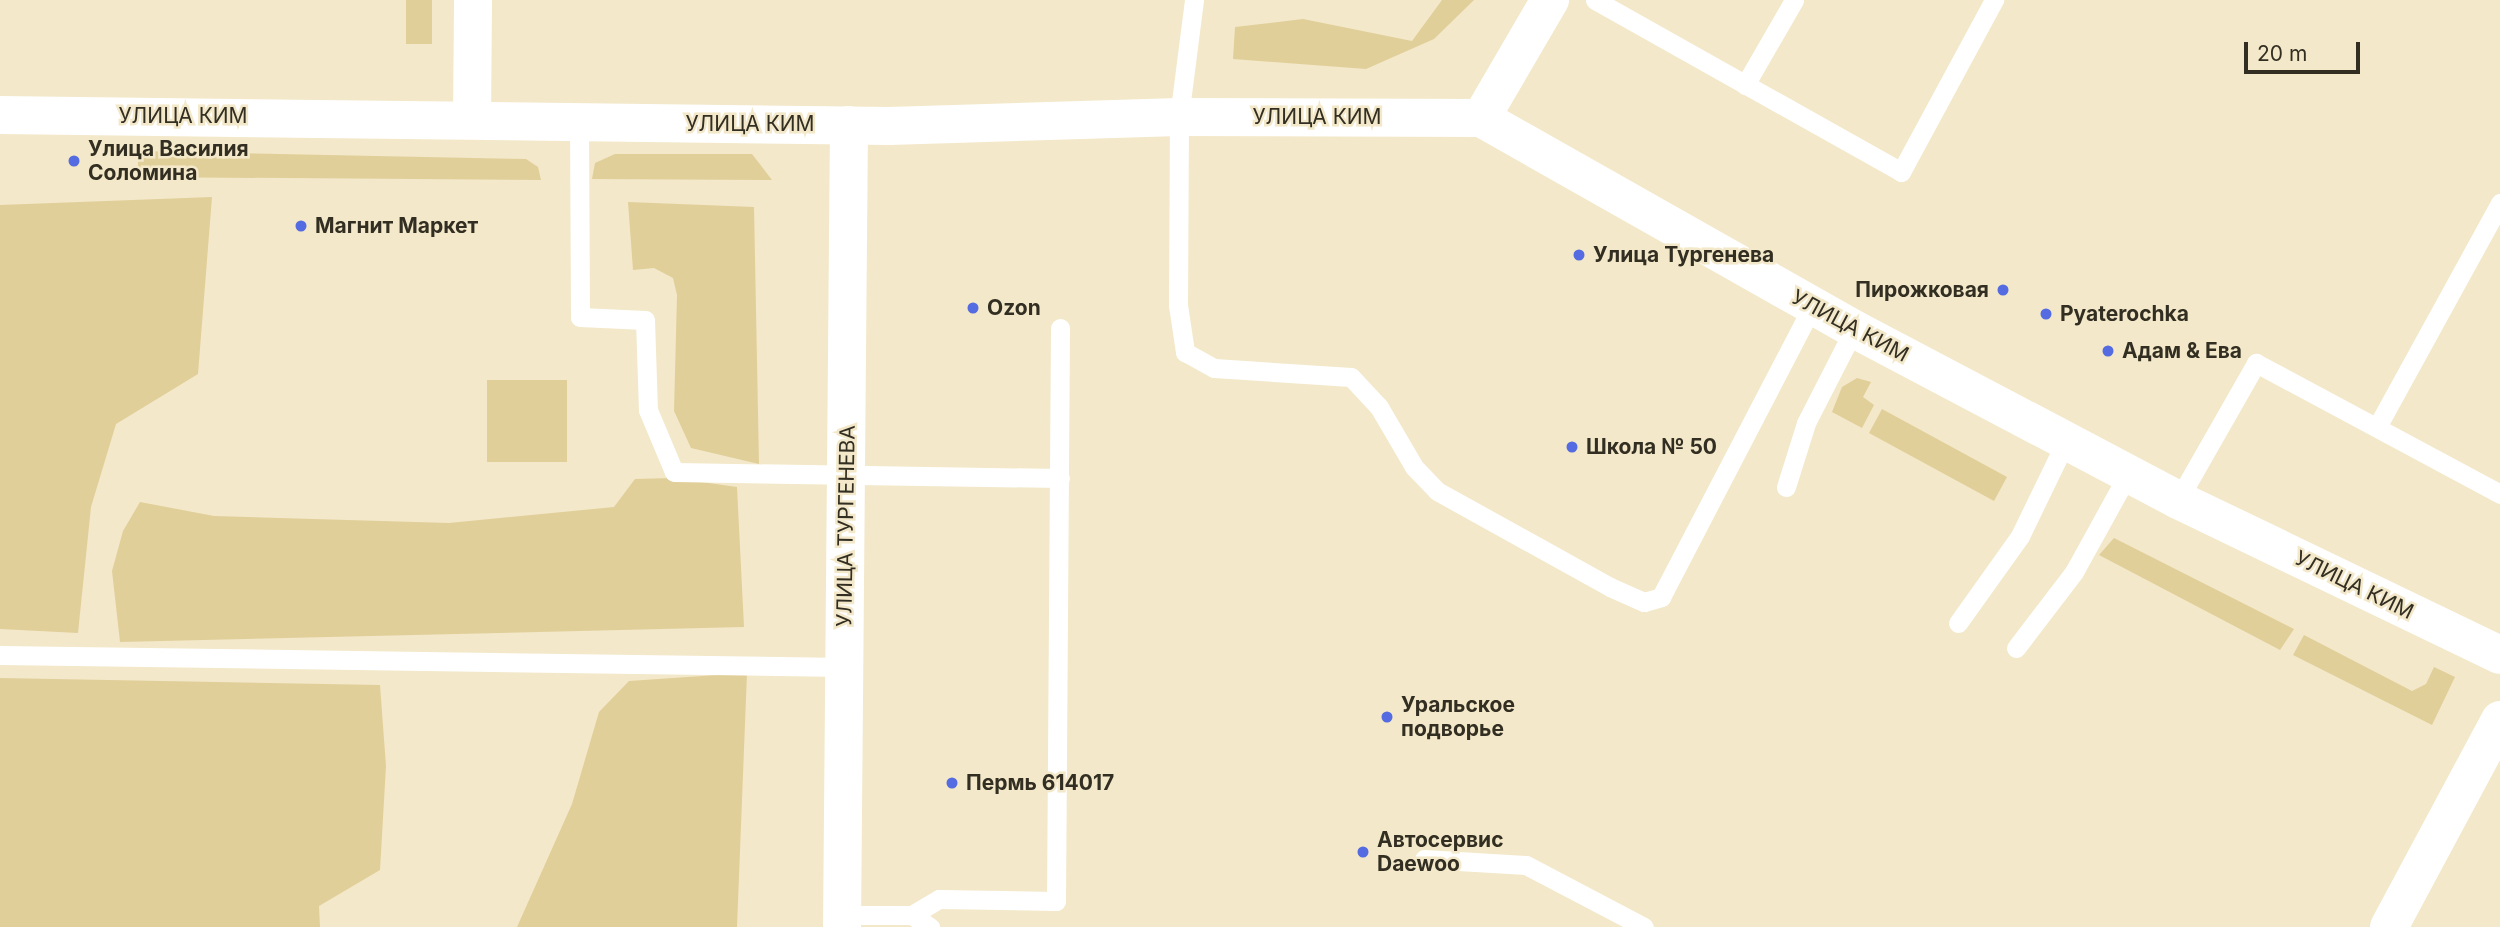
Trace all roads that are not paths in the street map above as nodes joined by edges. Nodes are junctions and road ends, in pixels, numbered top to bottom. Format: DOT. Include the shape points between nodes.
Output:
graph roads {
  1 [pos="473,0"];
  2 [pos="1194,0"];
  3 [pos="1550,0"];
  4 [pos="1595,0"];
  5 [pos="1794,0"];
  6 [pos="1994,0"];
  7 [pos="1745,85"];
  8 [pos="0,115"];
  9 [pos="1179,117"];
  10 [pos="472,118"];
  11 [pos="1482,118"];
  12 [pos="579,123"];
  13 [pos="849,125"];
  14 [pos="2500,203"];
  15 [pos="1812,307"];
  16 [pos="1060,328"];
  17 [pos="1854,330"];
  18 [pos="2377,427"];
  19 [pos="2066,440"];
  20 [pos="2128,474"];
  21 [pos="846,476"];
  22 [pos="1060,478"];
  23 [pos="1786,487"];
  24 [pos="2500,494"];
  25 [pos="2178,500"];
  26 [pos="1958,622"];
  27 [pos="2016,648"];
  28 [pos="0,655"];
  29 [pos="2500,655"];
  30 [pos="844,667"];
  31 [pos="2500,720"];
  32 [pos="1424,859"];
  33 [pos="912,915"];
  34 [pos="842,921"];
  35 [pos="930,927"];
  36 [pos="1644,927"];
  37 [pos="2389,927"];
  1 -- 10 [label="street"];
  2 -- 9 [label="lane"];
  3 -- 11 [label="street"];
  4 -- 7 [label="lane"];
  5 -- 7 [label="lane"];
  6 -- 7 [label="lane" via="1901,172"];
  8 -- 10 [label="street, УЛИЦА КИМ"];
  9 -- 11 [label="street, УЛИЦА КИМ"];
  9 -- 13 [label="street, УЛИЦА КИМ"];
  9 -- 15 [label="lane" via="1178,305 1185,352 1214,368 1351,377 1379,407 1414,467 1437,491 1644,602 1661,597"];
  10 -- 12 [label="street, УЛИЦА КИМ"];
  11 -- 15 [label="street, УЛИЦА КИМ"];
  12 -- 13 [label="street, УЛИЦА КИМ"];
  12 -- 21 [label="lane" via="580,317 645,320 648,410 674,472"];
  13 -- 21 [label="street, УЛИЦА ТУРГЕНЕВА"];
  14 -- 18 [label="lane"];
  15 -- 17 [label="street, УЛИЦА КИМ"];
  16 -- 22 [label="lane"];
  17 -- 19 [label="street, УЛИЦА КИМ"];
  17 -- 23 [label="lane" via="1806,423"];
  18 -- 24 [label="lane"];
  18 -- 25 [label="lane" via="2256,363"];
  19 -- 20 [label="street, УЛИЦА КИМ"];
  19 -- 26 [label="lane" via="2020,537"];
  20 -- 25 [label="street, УЛИЦА КИМ"];
  20 -- 27 [label="lane" via="2074,572"];
  21 -- 22 [label="lane"];
  21 -- 30 [label="street, УЛИЦА ТУРГЕНЕВА"];
  22 -- 33 [label="lane" via="1056,901 939,899"];
  25 -- 29 [label="street, УЛИЦА КИМ"];
  28 -- 30 [label="lane"];
  30 -- 34 [label="street, УЛИЦА ТУРГЕНЕВА"];
  31 -- 37 [label="street"];
  32 -- 36 [label="lane" via="1526,866"];
  33 -- 34 [label="lane"];
  33 -- 35 [label="lane"];
}
